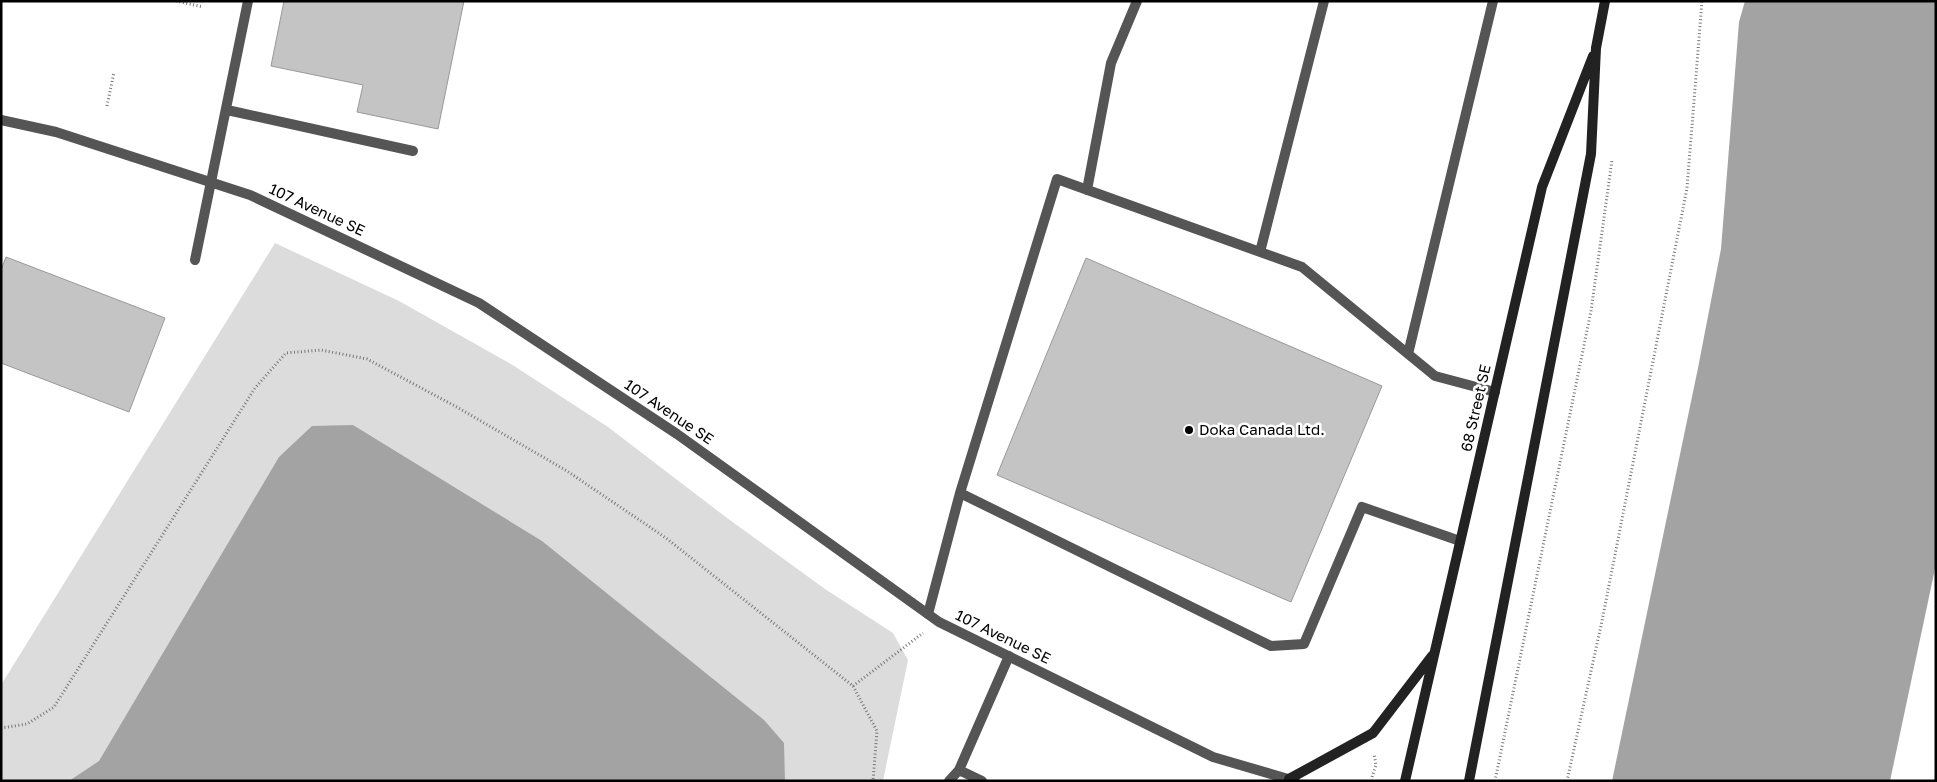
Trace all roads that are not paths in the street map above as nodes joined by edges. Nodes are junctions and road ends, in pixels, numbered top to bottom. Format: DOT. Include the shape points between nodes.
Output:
graph roads {
  1 [pos="248,1"];
  2 [pos="1137,1"];
  3 [pos="1324,1"];
  4 [pos="1494,1"];
  5 [pos="1605,1"];
  6 [pos="1596,48"];
  7 [pos="227,110"];
  8 [pos="1,120"];
  9 [pos="413,151"];
  10 [pos="211,182"];
  11 [pos="1087,190"];
  12 [pos="1260,252"];
  13 [pos="195,260"];
  14 [pos="1408,354"];
  15 [pos="1495,392"];
  16 [pos="960,493"];
  17 [pos="1460,542"];
  18 [pos="928,614"];
  19 [pos="1435,653"];
  20 [pos="1009,656"];
  21 [pos="959,770"];
  22 [pos="1292,780"];
  23 [pos="949,781"];
  24 [pos="982,781"];
  25 [pos="1405,781"];
  26 [pos="1468,781"];
  1 -- 7 [label="street" via="235,55"];
  2 -- 11 [label="street" via="1111,63"];
  3 -- 12 [label="street"];
  4 -- 14 [label="street"];
  5 -- 6 [label="street, 68 Street SE"];
  6 -- 15 [label="street, 68 Street SE" via="1542,187"];
  6 -- 26 [label="street, 68 Street SE" via="1591,154"];
  7 -- 9 [label="street"];
  7 -- 10 [label="street"];
  8 -- 10 [label="street, 107 Avenue SE" via="56,132"];
  10 -- 13 [label="street"];
  10 -- 18 [label="street, 107 Avenue SE" via="250,196 479,303 677,434"];
  11 -- 12 [label="street"];
  11 -- 16 [label="street" via="1057,179"];
  12 -- 14 [label="street" via="1302,267"];
  14 -- 15 [label="street" via="1435,376"];
  15 -- 17 [label="street, 68 Street SE"];
  16 -- 17 [label="street" via="1271,646 1304,644 1362,507"];
  16 -- 18 [label="street"];
  17 -- 19 [label="street, 68 Street SE"];
  18 -- 20 [label="street, 107 Avenue SE"];
  19 -- 22 [label="street" via="1373,734"];
  19 -- 25 [label="street, 68 Street SE"];
  20 -- 21 [label="street"];
  20 -- 22 [label="street, 107 Avenue SE" via="1213,757"];
  21 -- 23 [label="street"];
  21 -- 24 [label="street"];
}
